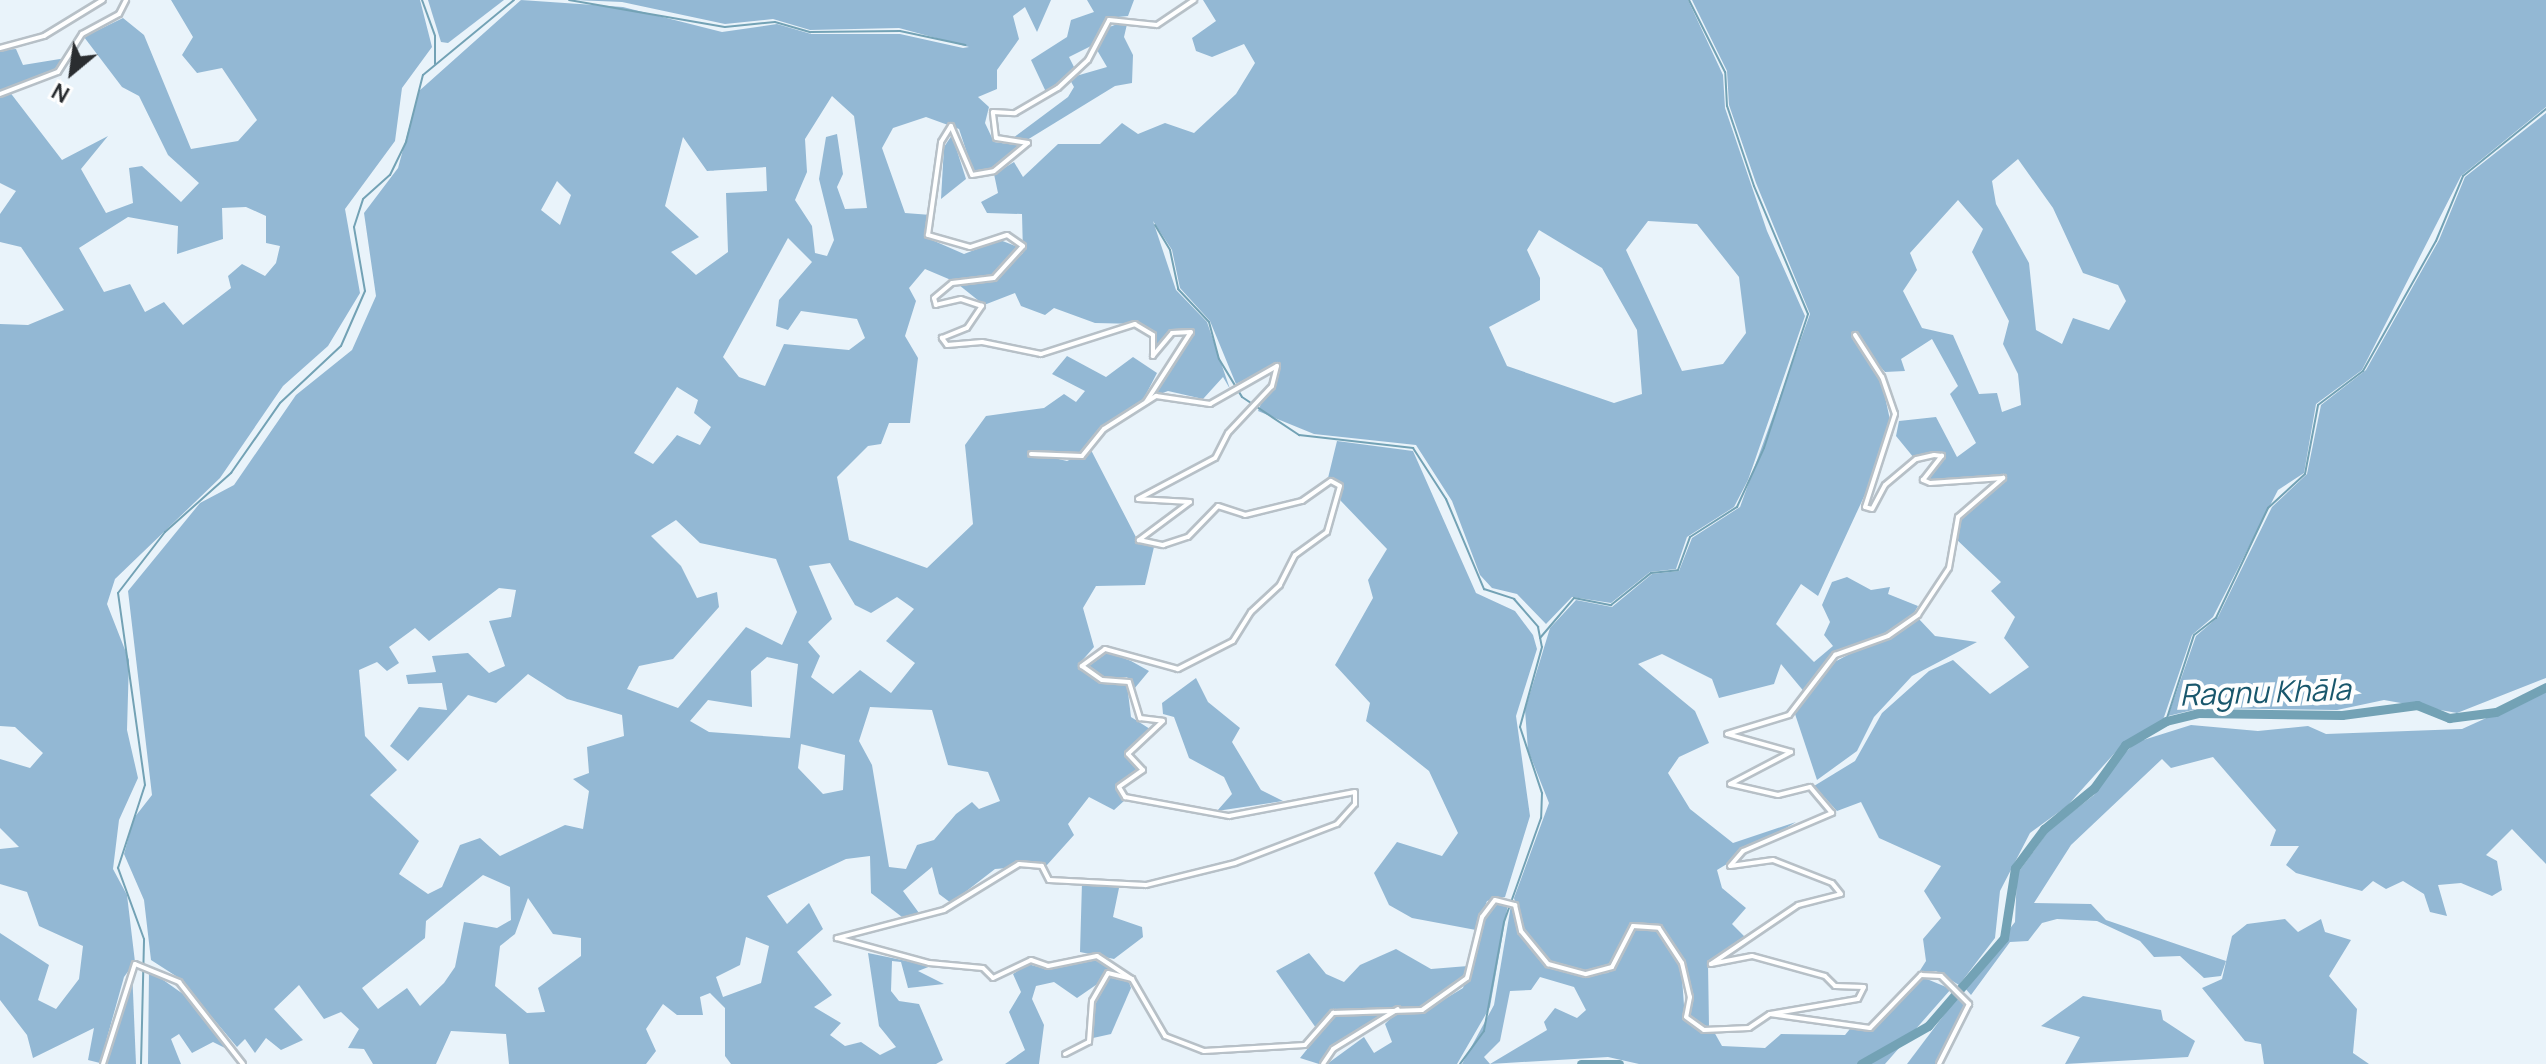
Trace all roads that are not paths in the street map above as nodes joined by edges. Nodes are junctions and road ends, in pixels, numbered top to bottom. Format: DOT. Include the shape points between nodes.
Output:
graph roads {
  1 [pos="103,0"];
  2 [pos="126,0"];
  3 [pos="1194,0"];
  4 [pos="0,48"];
  5 [pos="0,94"];
  6 [pos="1855,335"];
  7 [pos="1146,402"];
  8 [pos="1031,454"];
  9 [pos="1132,979"];
  10 [pos="1400,1008"];
  11 [pos="1770,1014"];
  12 [pos="1065,1054"];
  13 [pos="103,1064"];
  14 [pos="243,1064"];
  15 [pos="1323,1064"];
  16 [pos="1939,1064"];
  1 -- 4 [label="street" via="44,36"];
  2 -- 5 [label="street" via="119,14 82,34 58,72"];
  3 -- 7 [label="street" via="1157,25 1109,20 1088,60 1058,88 1015,113 993,112 996,138 1028,143 994,171 972,175 951,126 941,142 928,235 970,247 1007,235 1023,246 994,278 952,283 934,298 936,305 969,300 982,306 967,328 942,338 947,345 982,342 1041,354 1125,323 1151,331 1153,356 1172,333 1191,332"];
  6 -- 11 [label="street" via="1882,377 1895,414 1865,507 1872,509 1885,485 1916,459 1934,455 1941,462 1923,480 1930,483 2003,478 1958,517 1949,568 1918,615 1888,636 1835,655 1789,715 1727,734 1791,752 1730,784 1778,795 1810,787 1832,813 1743,851 1730,866 1773,860 1832,883 1841,894 1798,905 1711,964 1752,956 1825,976 1835,986 1864,987 1858,999"];
  7 -- 8 [label="street" via="1104,429 1082,456"];
  7 -- 9 [label="street" via="1171,394 1210,404 1277,366 1272,386 1210,463 1138,499 1190,502 1146,528 1142,542 1163,545 1197,533 1218,506 1245,515 1302,501 1331,481 1341,491 1327,532 1295,555 1280,585 1251,612 1233,641 1178,669 1105,649 1082,662 1102,680 1129,682 1140,718 1163,721 1128,754 1143,770 1118,790 1131,799 1219,816 1323,803 1355,792 1355,804 1337,824 1235,863 1124,886 1049,880 1042,866 1019,864 944,910 837,938 929,963 983,968 993,978 1031,960 1048,966 1097,956"];
  9 -- 10 [label="street" via="1165,1036 1204,1051 1300,1046 1333,1013"];
  9 -- 12 [label="street" via="1117,973 1102,978 1089,1042"];
  10 -- 11 [label="street" via="1422,1010 1463,984 1482,917 1495,900 1515,905 1521,931 1548,964 1586,974 1612,967 1633,926 1659,928 1677,950 1690,997 1686,1017 1697,1028 1749,1028"];
  10 -- 15 [label="street" via="1333,1049"];
  11 -- 16 [label="street" via="1870,1028 1921,975 1941,976 1964,993 1969,1004"];
  13 -- 14 [label="street" via="135,964 156,967 211,1017"];
}
